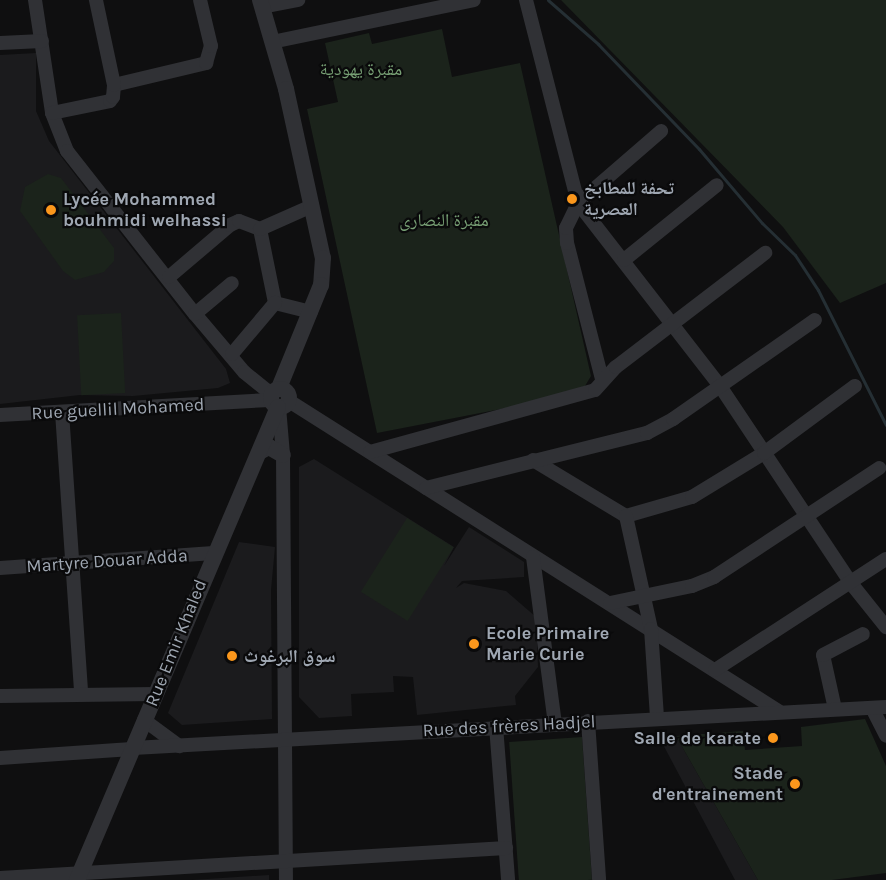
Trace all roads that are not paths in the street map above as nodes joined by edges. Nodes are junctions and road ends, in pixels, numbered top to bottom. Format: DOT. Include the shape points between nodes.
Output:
graph roads {
  1 [pos="34,0"];
  2 [pos="96,0"];
  3 [pos="200,0"];
  4 [pos="298,0"];
  5 [pos="526,0"];
  6 [pos="467,1"];
  7 [pos="261,3"];
  8 [pos="42,41"];
  9 [pos="272,42"];
  10 [pos="0,44"];
  11 [pos="114,85"];
  12 [pos="52,113"];
  13 [pos="661,131"];
  14 [pos="717,185"];
  15 [pos="578,203"];
  16 [pos="312,206"];
  17 [pos="260,229"];
  18 [pos="765,253"];
  19 [pos="624,260"];
  20 [pos="169,277"];
  21 [pos="232,283"];
  22 [pos="275,303"];
  23 [pos="311,312"];
  24 [pos="195,314"];
  25 [pos="815,320"];
  26 [pos="673,322"];
  27 [pos="232,354"];
  28 [pos="244,372"];
  29 [pos="602,379"];
  30 [pos="720,386"];
  31 [pos="855,386"];
  32 [pos="278,399"];
  33 [pos="237,403"];
  34 [pos="62,412"];
  35 [pos="0,415"];
  36 [pos="261,451"];
  37 [pos="370,452"];
  38 [pos="764,453"];
  39 [pos="283,455"];
  40 [pos="533,460"];
  41 [pos="879,468"];
  42 [pos="426,488"];
  43 [pos="626,516"];
  44 [pos="807,517"];
  45 [pos="213,554"];
  46 [pos="533,556"];
  47 [pos="886,559"];
  48 [pos="72,563"];
  49 [pos="0,568"];
  50 [pos="850,582"];
  51 [pos="644,594"];
  52 [pos="610,603"];
  53 [pos="886,627"];
  54 [pos="651,629"];
  55 [pos="863,634"];
  56 [pos="715,670"];
  57 [pos="81,694"];
  58 [pos="155,694"];
  59 [pos="0,696"];
  60 [pos="879,707"];
  61 [pos="835,709"];
  62 [pos="780,712"];
  63 [pos="657,718"];
  64 [pos="144,720"];
  65 [pos="588,721"];
  66 [pos="555,723"];
  67 [pos="496,726"];
  68 [pos="886,736"];
  69 [pos="287,741"];
  70 [pos="179,746"];
  71 [pos="133,748"];
  72 [pos="0,758"];
  73 [pos="506,848"];
  74 [pos="285,862"];
  75 [pos="79,875"];
  76 [pos="0,878"];
  77 [pos="286,880"];
  78 [pos="508,880"];
  79 [pos="599,880"];
  1 -- 8 [label="street"];
  2 -- 11 [label="street"];
  3 -- 11 [label="street" via="211,46 206,63"];
  4 -- 7 [label="street"];
  5 -- 15 [label="street"];
  6 -- 9 [label="street"];
  7 -- 9 [label="street, Rue Emir Khaled"];
  8 -- 10 [label="street"];
  8 -- 12 [label="street"];
  9 -- 16 [label="street, Rue Emir Khaled"];
  11 -- 12 [label="street" via="110,101"];
  12 -- 20 [label="street" via="67,151"];
  13 -- 15 [label="street"];
  14 -- 19 [label="street"];
  15 -- 19 [label="street"];
  15 -- 29 [label="street" via="566,236"];
  16 -- 17 [label="street"];
  16 -- 23 [label="street, Rue Emir Khaled" via="323,258 321,285"];
  17 -- 20 [label="street" via="238,221 230,225"];
  17 -- 22 [label="street"];
  18 -- 26 [label="street"];
  19 -- 26 [label="street"];
  20 -- 24 [label="street"];
  21 -- 24 [label="street"];
  22 -- 23 [label="street"];
  22 -- 27 [label="street"];
  23 -- 32 [label="street, Rue Emir Khaled"];
  24 -- 27 [label="street"];
  25 -- 30 [label="street"];
  26 -- 29 [label="street"];
  26 -- 30 [label="street"];
  27 -- 28 [label="street"];
  28 -- 32 [label="street"];
  28 -- 33 [label="street" via="248,393"];
  29 -- 37 [label="street" via="595,390 586,394"];
  30 -- 38 [label="street"];
  30 -- 40 [label="street" via="647,433"];
  31 -- 38 [label="street"];
  32 -- 33 [label="street, Rue guellil Mohamed"];
  32 -- 36 [label="street, Rue Emir Khaled"];
  32 -- 37 [label="street"];
  32 -- 39 [label="street"];
  33 -- 34 [label="street, Rue guellil Mohamed"];
  34 -- 35 [label="street, Rue guellil Mohamed"];
  34 -- 48 [label="street"];
  36 -- 39 [label="street" via="269,447"];
  36 -- 45 [label="street, Rue Emir Khaled"];
  37 -- 42 [label="street"];
  38 -- 43 [label="street" via="692,497"];
  38 -- 44 [label="street"];
  39 -- 69 [label="street"];
  40 -- 42 [label="street"];
  40 -- 43 [label="street"];
  41 -- 44 [label="street"];
  42 -- 46 [label="street"];
  43 -- 51 [label="street"];
  44 -- 50 [label="street"];
  44 -- 51 [label="street" via="714,577 692,586"];
  45 -- 48 [label="street, Martyre Douar Adda"];
  45 -- 58 [label="street, Rue Emir Khaled"];
  46 -- 52 [label="street"];
  46 -- 66 [label="street"];
  47 -- 50 [label="street"];
  48 -- 49 [label="street, Martyre Douar Adda"];
  48 -- 57 [label="street"];
  50 -- 53 [label="street"];
  50 -- 56 [label="street"];
  51 -- 52 [label="street"];
  51 -- 54 [label="street"];
  52 -- 54 [label="street"];
  54 -- 56 [label="street"];
  54 -- 63 [label="street"];
  55 -- 61 [label="street" via="823,655"];
  56 -- 62 [label="street"];
  57 -- 58 [label="street"];
  57 -- 59 [label="street"];
  58 -- 64 [label="street, Rue Emir Khaled"];
  60 -- 61 [label="street, Rue des frères Hadjel"];
  60 -- 68 [label="street"];
  61 -- 62 [label="street, Rue des frères Hadjel"];
  62 -- 63 [label="street, Rue des frères Hadjel"];
  63 -- 65 [label="street, Rue des frères Hadjel"];
  64 -- 70 [label="street"];
  64 -- 71 [label="street, Rue Emir Khaled"];
  65 -- 66 [label="street, Rue des frères Hadjel"];
  65 -- 79 [label="street"];
  66 -- 67 [label="street, Rue des frères Hadjel"];
  67 -- 69 [label="street, Rue des frères Hadjel"];
  67 -- 73 [label="street"];
  69 -- 70 [label="street, Rue des frères Hadjel"];
  69 -- 74 [label="street"];
  70 -- 71 [label="street, Rue des frères Hadjel"];
  71 -- 72 [label="street, Rue des frères Hadjel"];
  71 -- 75 [label="street, Rue Emir Khaled"];
  73 -- 74 [label="street"];
  73 -- 78 [label="street"];
  74 -- 75 [label="street"];
  74 -- 77 [label="street"];
  75 -- 76 [label="street"];
}
